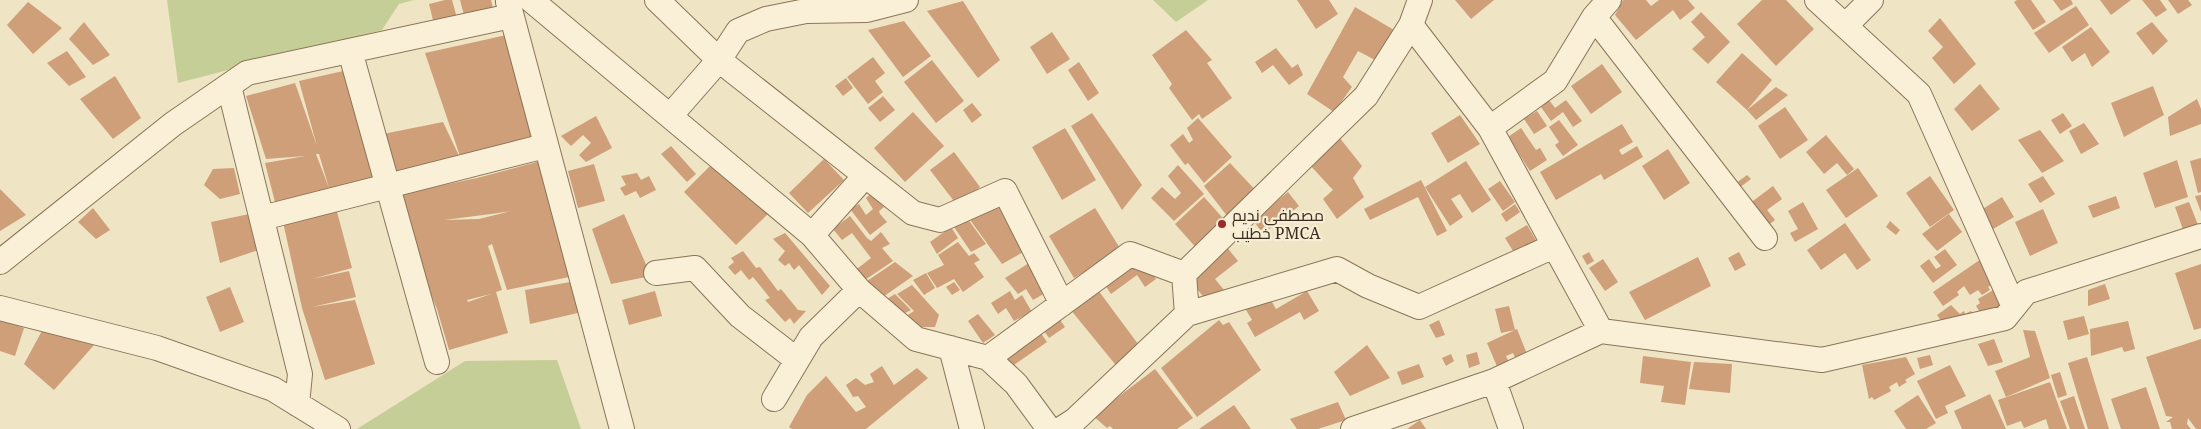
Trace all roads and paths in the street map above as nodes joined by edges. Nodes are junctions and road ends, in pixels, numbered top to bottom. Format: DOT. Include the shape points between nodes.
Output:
graph roads {
  1 [pos="531,0"];
  2 [pos="657,0"];
  3 [pos="906,0"];
  4 [pos="1420,0"];
  5 [pos="1817,0"];
  6 [pos="1871,0"];
  7 [pos="509,8"];
  8 [pos="1601,8"];
  9 [pos="1411,25"];
  10 [pos="1846,25"];
  11 [pos="350,51"];
  12 [pos="719,60"];
  13 [pos="229,86"];
  14 [pos="670,116"];
  15 [pos="1490,128"];
  16 [pos="545,146"];
  17 [pos="865,176"];
  18 [pos="388,186"];
  19 [pos="262,218"];
  20 [pos="812,235"];
  21 [pos="2201,236"];
  22 [pos="1765,238"];
  23 [pos="1554,246"];
  24 [pos="0,262"];
  25 [pos="656,273"];
  26 [pos="1184,274"];
  27 [pos="859,290"];
  28 [pos="1062,304"];
  29 [pos="2014,307"];
  30 [pos="0,308"];
  31 [pos="1187,314"];
  32 [pos="1601,331"];
  33 [pos="952,348"];
  34 [pos="988,358"];
  35 [pos="797,360"];
  36 [pos="437,362"];
  37 [pos="1494,382"];
  38 [pos="774,399"];
  39 [pos="297,404"];
  40 [pos="1075,426"];
  41 [pos="338,429"];
  42 [pos="622,429"];
  43 [pos="972,429"];
  44 [pos="1049,429"];
  45 [pos="1352,429"];
  46 [pos="1511,429"];
  1 -- 14 [label="street"];
  2 -- 12 [label="street"];
  3 -- 12 [label="street" via="867,10 806,11 766,19 738,31"];
  4 -- 9 [label="street"];
  5 -- 10 [label="street"];
  6 -- 10 [label="street"];
  7 -- 11 [label="street"];
  7 -- 16 [label="street"];
  8 -- 15 [label="street" via="1555,81"];
  8 -- 22 [label="street"];
  9 -- 15 [label="street"];
  9 -- 26 [label="street" via="1366,96"];
  10 -- 29 [label="street" via="1919,94"];
  11 -- 13 [label="street" via="247,74"];
  11 -- 18 [label="street"];
  12 -- 14 [label="street"];
  12 -- 17 [label="street"];
  13 -- 19 [label="street"];
  13 -- 24 [label="street" via="173,124"];
  14 -- 20 [label="street"];
  15 -- 23 [label="street"];
  16 -- 18 [label="street"];
  16 -- 42 [label="street"];
  17 -- 20 [label="street"];
  17 -- 28 [label="street" via="913,213 940,220 1005,191"];
  18 -- 19 [label="street"];
  18 -- 36 [label="street"];
  19 -- 39 [label="street" via="300,374"];
  20 -- 27 [label="street"];
  21 -- 29 [label="street" via="2026,292"];
  23 -- 31 [label="street" via="1419,307 1337,269"];
  23 -- 32 [label="street"];
  25 -- 35 [label="street" via="695,268 740,316"];
  26 -- 28 [label="street" via="1130,254"];
  26 -- 31 [label="street"];
  27 -- 33 [label="street" via="916,339"];
  27 -- 35 [label="street" via="811,337"];
  28 -- 34 [label="street"];
  29 -- 32 [label="street" via="2005,318 1822,360"];
  30 -- 39 [label="street" via="156,348 272,389"];
  31 -- 40 [label="street"];
  32 -- 37 [label="street"];
  33 -- 34 [label="street"];
  33 -- 43 [label="street"];
  34 -- 44 [label="street" via="1016,384"];
  35 -- 38 [label="street"];
  37 -- 45 [label="street"];
  37 -- 46 [label="street"];
  39 -- 41 [label="street"];
}
